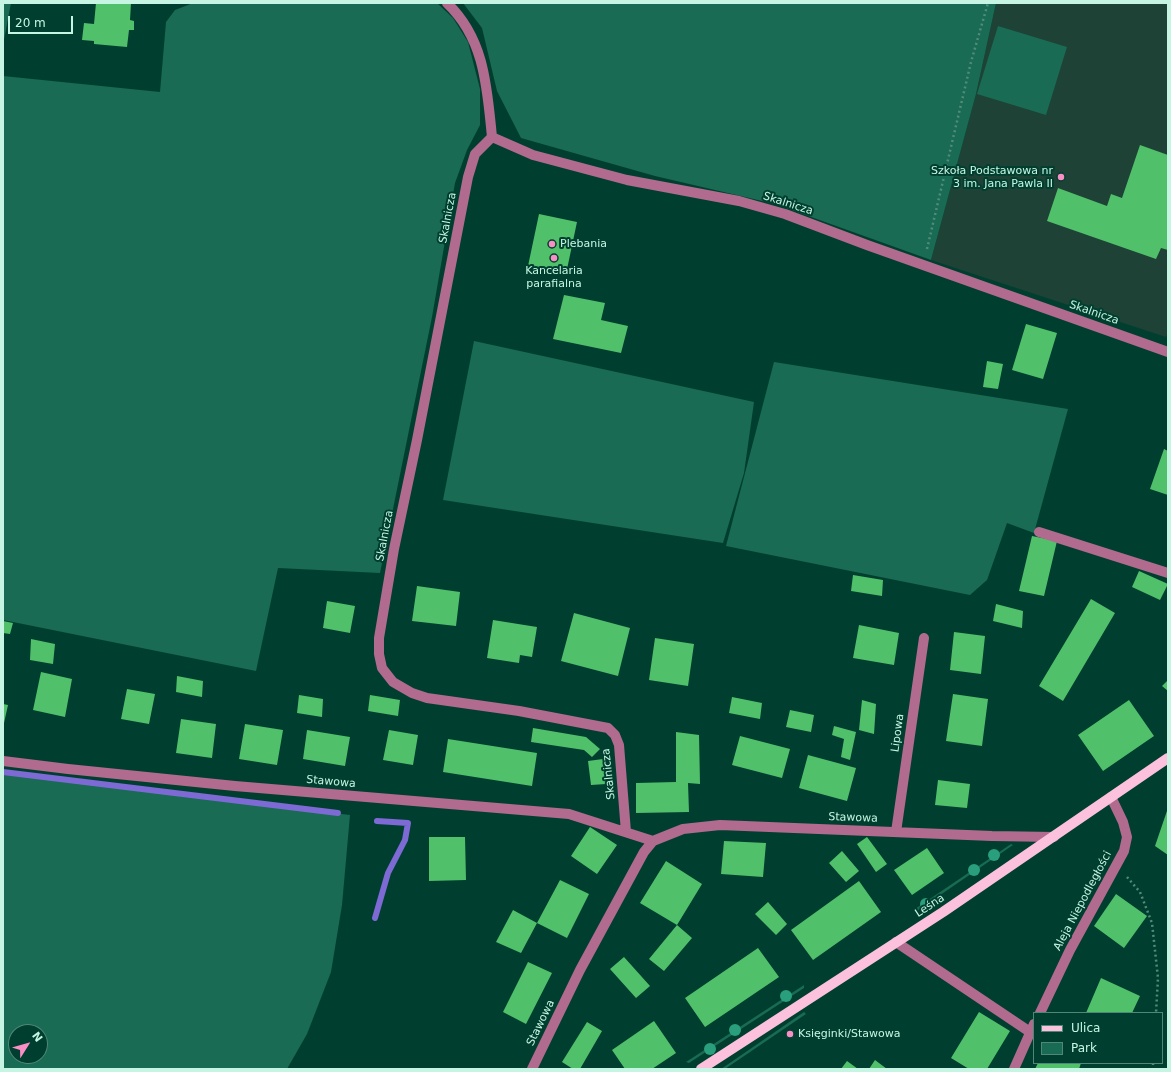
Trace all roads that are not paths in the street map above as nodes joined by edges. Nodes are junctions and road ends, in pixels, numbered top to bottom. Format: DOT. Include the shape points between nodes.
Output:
graph roads {
  1 [pos="447,3"];
  2 [pos="492,137"];
  3 [pos="1168,352"];
  4 [pos="1039,532"];
  5 [pos="1168,573"];
  6 [pos="924,638"];
  7 [pos="1168,758"];
  8 [pos="3,761"];
  9 [pos="1112,797"];
  10 [pos="626,832"];
  11 [pos="896,832"];
  12 [pos="1054,837"];
  13 [pos="653,842"];
  14 [pos="896,942"];
  15 [pos="1040,1012"];
  16 [pos="1032,1028"];
  17 [pos="532,1069"];
  18 [pos="701,1069"];
  19 [pos="1014,1069"];
  1 -- 2 [label="street" via="469,29 479,51"];
  2 -- 3 [label="street, Skalnicza" via="533,154 627,180 739,201 785,214"];
  2 -- 10 [label="street, Skalnicza" via="475,154 468,177 394,549 379,638 379,654 382,668 393,682 427,698 519,710 608,728 615,735 619,745"];
  4 -- 5 [label="street"];
  6 -- 11 [label="street, Lipowa"];
  7 -- 9 [label="main road, Leśna"];
  8 -- 10 [label="street, Stawowa" via="235,786 568,814"];
  9 -- 12 [label="main road, Leśna"];
  9 -- 15 [label="street, Aleja Niepodległości" via="1127,837 1124,850 1070,950"];
  10 -- 13 [label="street, Stawowa"];
  11 -- 12 [label="street, Stawowa"];
  11 -- 13 [label="street, Stawowa" via="720,825 683,829"];
  12 -- 14 [label="main road, Leśna"];
  13 -- 17 [label="street, Stawowa" via="644,852 580,970"];
  14 -- 16 [label="street"];
  14 -- 18 [label="main road, Leśna"];
  16 -- 19 [label="street"];
}
